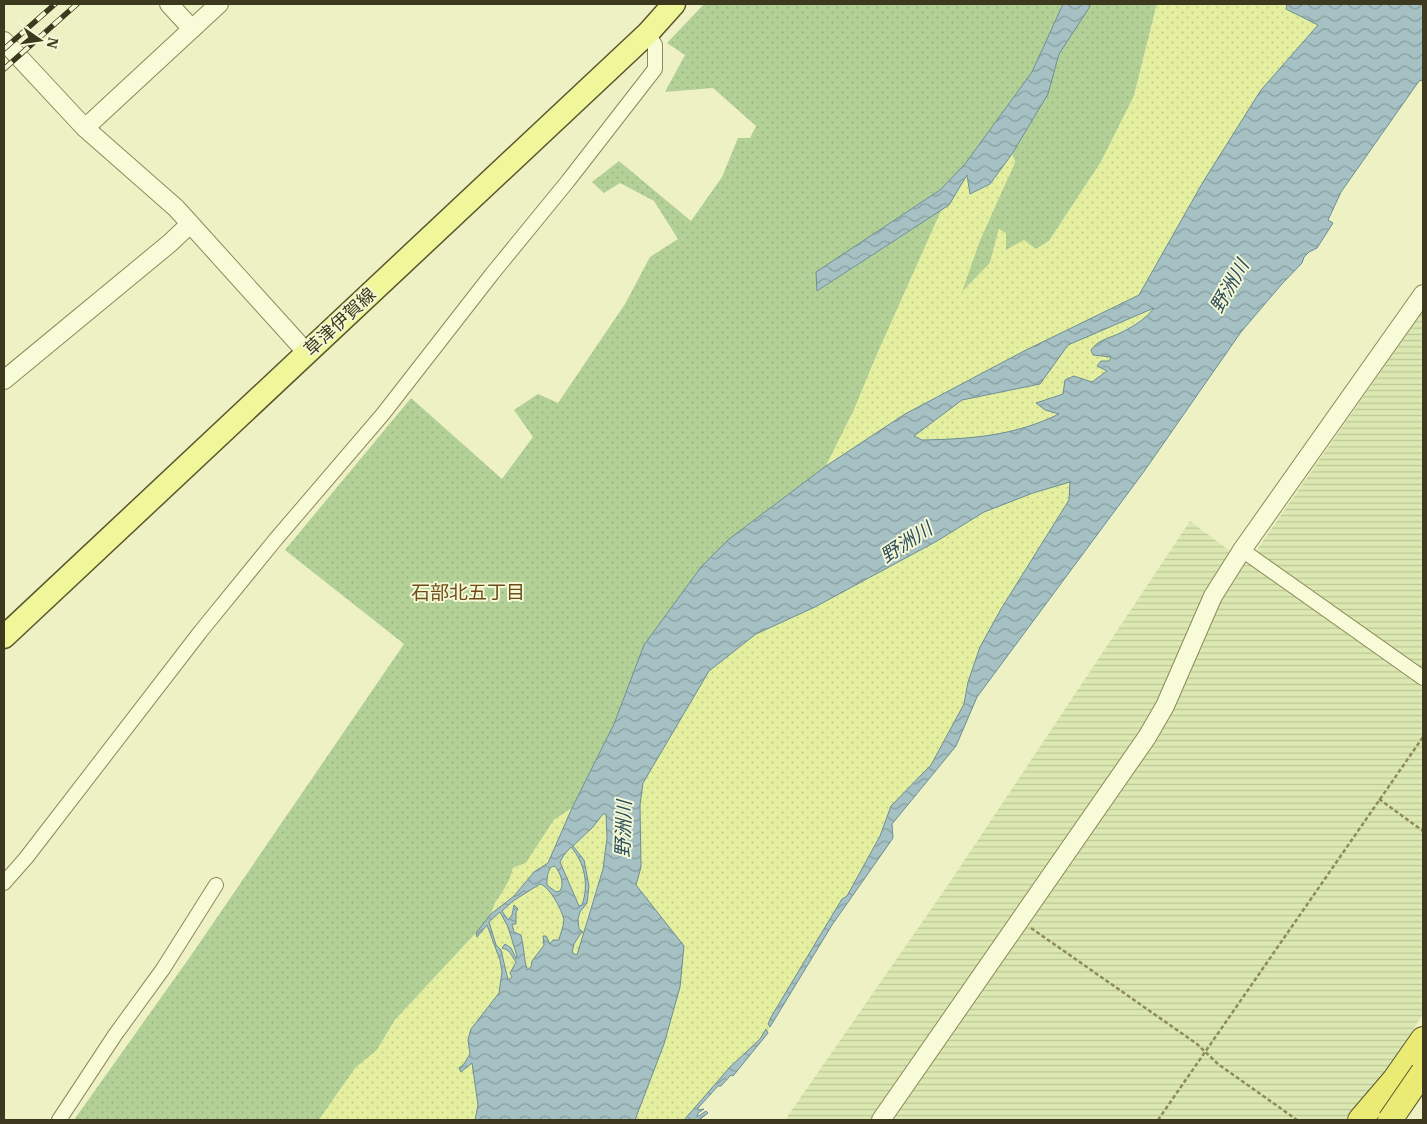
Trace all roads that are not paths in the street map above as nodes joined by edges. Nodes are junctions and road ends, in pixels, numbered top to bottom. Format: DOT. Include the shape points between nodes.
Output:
graph roads {
  1 [pos="169,4"];
  2 [pos="219,4"];
  3 [pos="674,4"];
  4 [pos="192,28"];
  5 [pos="648,33"];
  6 [pos="4,41"];
  7 [pos="85,128"];
  8 [pos="190,224"];
  9 [pos="1423,294"];
  10 [pos="307,353"];
  11 [pos="4,380"];
  12 [pos="1242,550"];
  13 [pos="4,637"];
  14 [pos="1423,678"];
  15 [pos="4,883"];
  16 [pos="216,885"];
  17 [pos="1423,1039"];
  18 [pos="1423,1072"];
  19 [pos="1423,1081"];
  20 [pos="59,1120"];
  21 [pos="881,1120"];
  22 [pos="1360,1120"];
  23 [pos="1382,1120"];
  24 [pos="1390,1120"];
  1 -- 4 [label="street"];
  2 -- 4 [label="street"];
  3 -- 5 [label="main road, 草津伊賀線"];
  4 -- 7 [label="street"];
  5 -- 10 [label="main road, 草津伊賀線"];
  5 -- 15 [label="street" via="655,44 655,69 383,414 201,631"];
  6 -- 7 [label="street"];
  7 -- 8 [label="street"];
  8 -- 10 [label="street"];
  8 -- 11 [label="street" via="156,256"];
  9 -- 12 [label="street"];
  10 -- 13 [label="main road, 草津伊賀線"];
  12 -- 14 [label="street"];
  12 -- 21 [label="street" via="1213,596 1165,706 1147,737"];
  16 -- 20 [label="street" via="163,969"];
  17 -- 22 [label="highway"];
  18 -- 24 [label="highway, bridge"];
  19 -- 23 [label="highway"];
}
